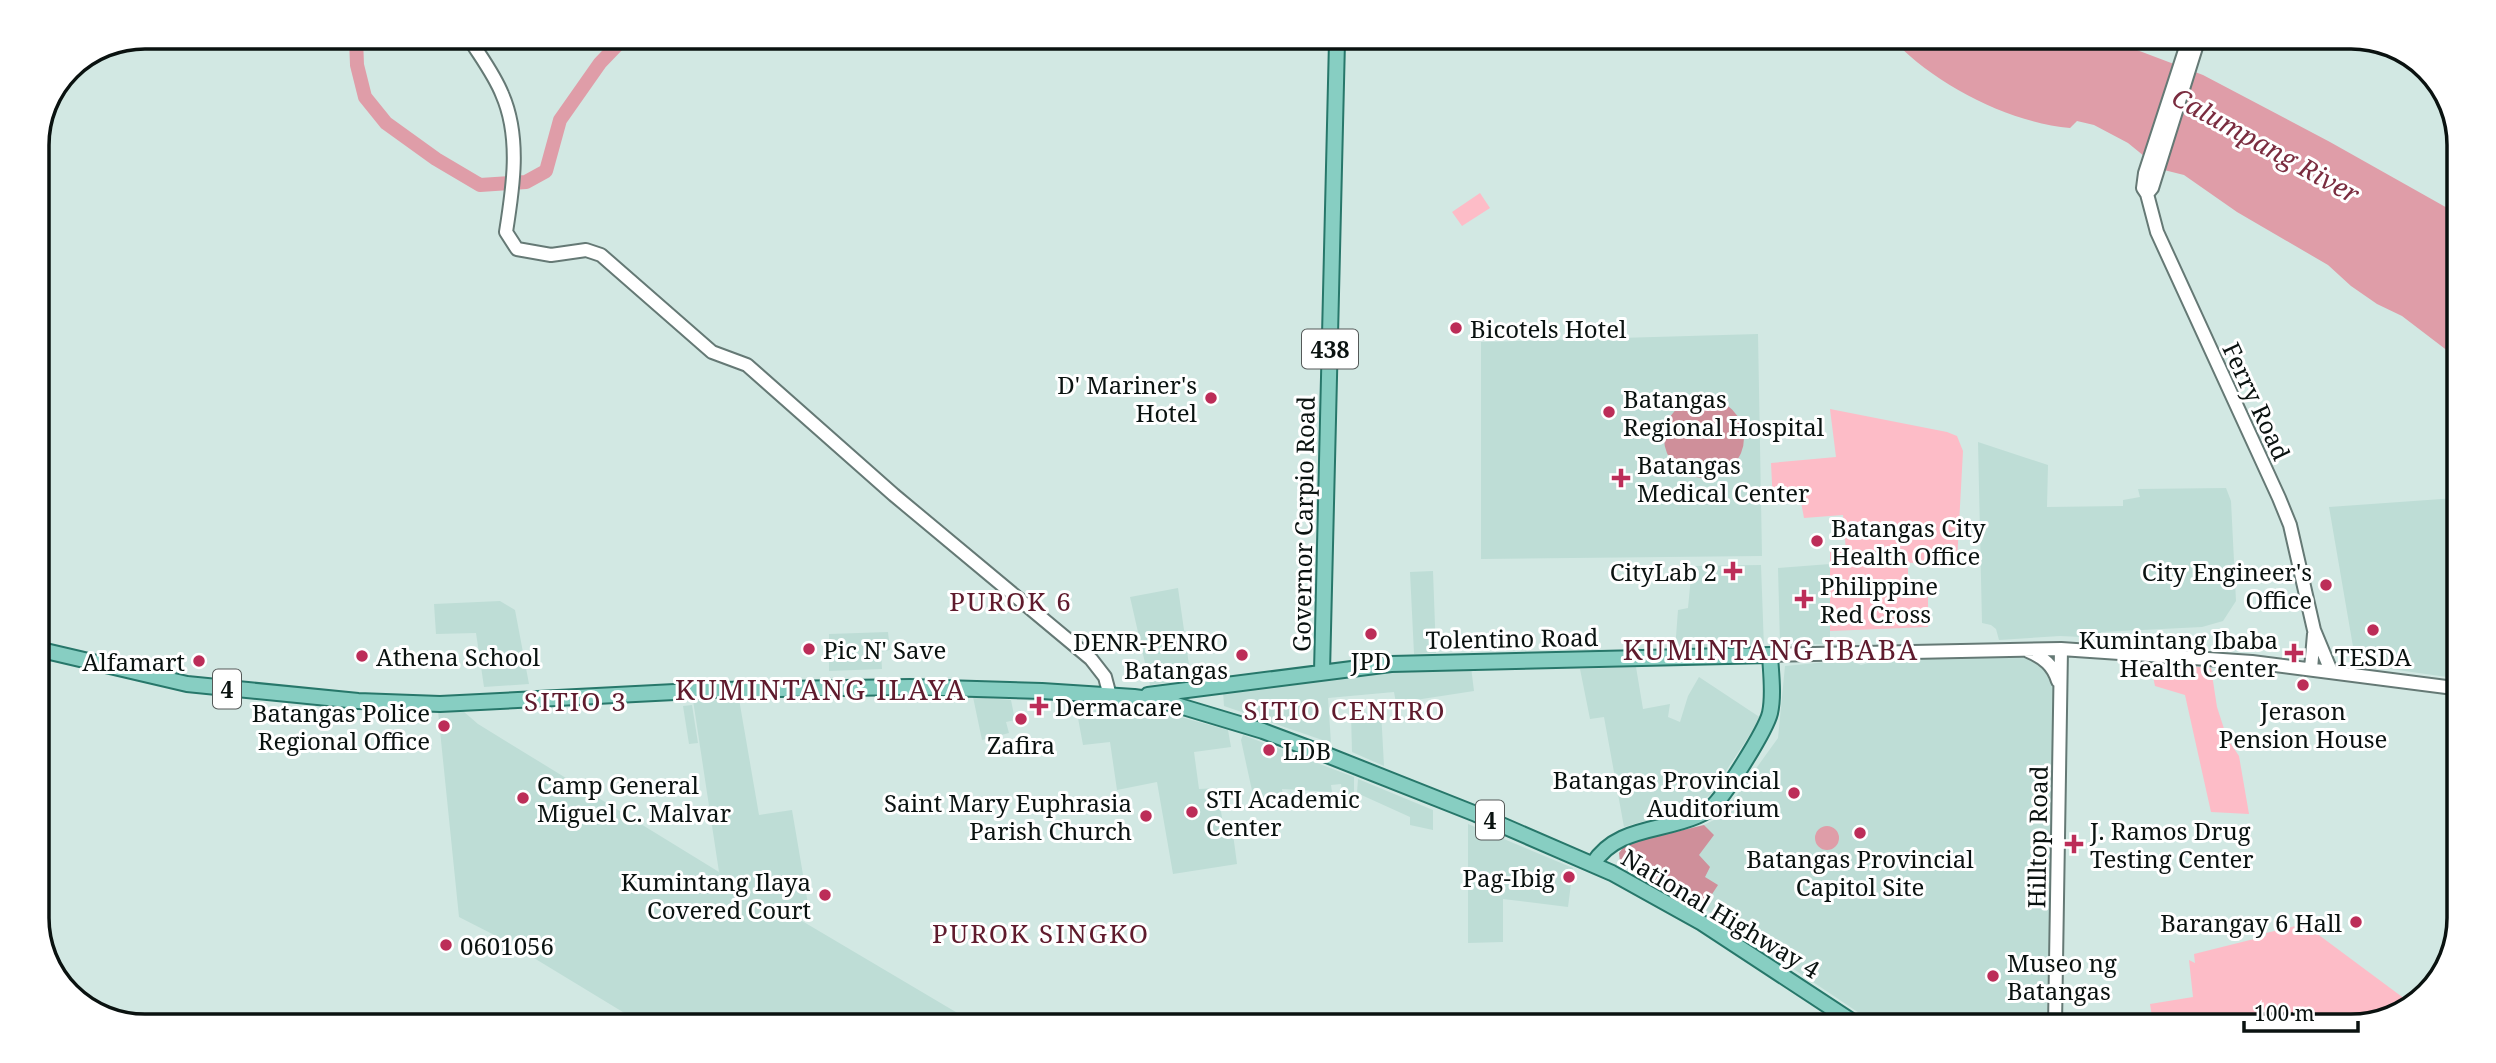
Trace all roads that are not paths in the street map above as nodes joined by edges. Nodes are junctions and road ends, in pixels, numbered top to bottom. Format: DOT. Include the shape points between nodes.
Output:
graph roads {
  1 [pos="475,49"];
  2 [pos="1337,49"];
  3 [pos="2186,49"];
  4 [pos="2195,49"];
  5 [pos="2150,174"];
  6 [pos="2314,630"];
  7 [pos="2025,649"];
  8 [pos="2061,649"];
  9 [pos="49,652"];
  10 [pos="1770,655"];
  11 [pos="2311,669"];
  12 [pos="2331,671"];
  13 [pos="1322,672"];
  14 [pos="2447,687"];
  15 [pos="2060,689"];
  16 [pos="1185,690"];
  17 [pos="1110,696"];
  18 [pos="1134,697"];
  19 [pos="1184,707"];
  20 [pos="1593,864"];
  21 [pos="1841,1014"];
  22 [pos="2055,1014"];
  1 -- 17 [label="main road" via="502,94 512,127 514,164 506,232 517,249 551,255 586,250 601,255 712,352 747,365 1091,659 1105,677"];
  2 -- 13 [label="main road, Governor Carpio Road / 438"];
  3 -- 5 [label="main road"];
  4 -- 5 [label="main road"];
  5 -- 6 [label="main road, Ferry Road" via="2143,188 2157,232 2286,516"];
  6 -- 11 [label="main road, Ferry Road"];
  6 -- 12 [label="main road, Ferry Road"];
  7 -- 8 [label="main road, Tolentino Road"];
  7 -- 10 [label="main road, Tolentino Road"];
  7 -- 15 [label="main road" via="2049,663"];
  8 -- 11 [label="main road, Tolentino Road"];
  8 -- 15 [label="main road, Hilltop Road"];
  9 -- 17 [label="main road, National Highway 4 / 4" via="187,684 369,702 440,704 714,690 910,687"];
  10 -- 13 [label="main road, Tolentino Road" via="1490,660"];
  10 -- 20 [label="main road" via="1769,716 1711,808 1686,820 1623,837"];
  11 -- 12 [label="main road, Tolentino Road"];
  12 -- 14 [label="main road, Tolentino Road"];
  13 -- 16 [label="main road, Tolentino Road"];
  15 -- 22 [label="main road, Hilltop Road"];
  16 -- 18 [label="main road, Tolentino Road"];
  16 -- 19 [label="main road"];
  17 -- 18 [label="main road, National Highway 4 / 4"];
  18 -- 19 [label="main road, National Highway 4 / 4"];
  19 -- 20 [label="main road, National Highway 4 / 4" via="1327,755"];
  20 -- 21 [label="main road, National Highway 4 / 4" via="1702,923"];
}
